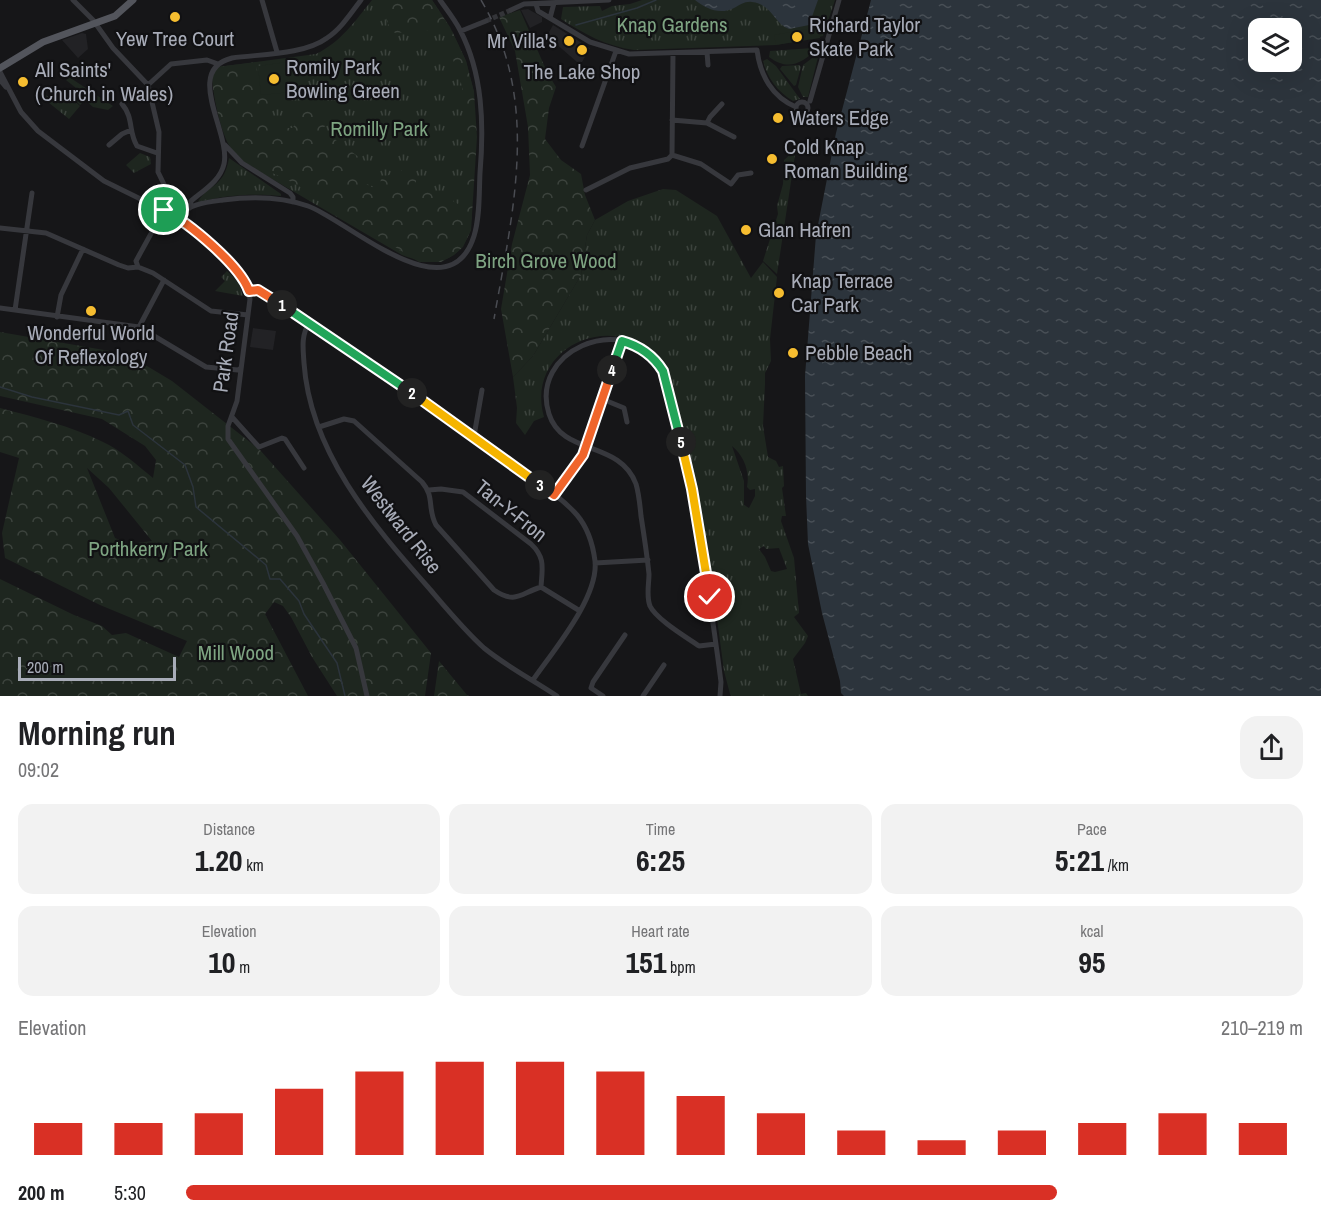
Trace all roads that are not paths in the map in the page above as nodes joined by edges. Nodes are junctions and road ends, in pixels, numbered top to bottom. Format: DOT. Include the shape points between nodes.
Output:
graph roads {
  1 [pos="73,0"];
  2 [pos="133,0"];
  3 [pos="262,0"];
  4 [pos="361,0"];
  5 [pos="440,0"];
  6 [pos="609,0"];
  7 [pos="839,0"];
  8 [pos="562,1"];
  9 [pos="554,3"];
  10 [pos="536,4"];
  11 [pos="511,10"];
  12 [pos="550,18"];
  13 [pos="486,21"];
  14 [pos="95,24"];
  15 [pos="461,31"];
  16 [pos="616,51"];
  17 [pos="277,52"];
  18 [pos="707,52"];
  19 [pos="673,54"];
  20 [pos="17,57"];
  21 [pos="0,64"];
  22 [pos="218,64"];
  23 [pos="708,65"];
  24 [pos="0,70"];
  25 [pos="0,80"];
  26 [pos="148,85"];
  27 [pos="6,87"];
  28 [pos="810,101"];
  29 [pos="122,104"];
  30 [pos="722,104"];
  31 [pos="796,107"];
  32 [pos="672,120"];
  33 [pos="707,123"];
  34 [pos="131,130"];
  35 [pos="734,137"];
  36 [pos="224,143"];
  37 [pos="109,145"];
  38 [pos="582,147"];
  39 [pos="157,153"];
  40 [pos="672,155"];
  41 [pos="751,173"];
  42 [pos="586,190"];
  43 [pos="32,193"];
  44 [pos="293,202"];
  45 [pos="190,208"];
  46 [pos="164,210"];
  47 [pos="179,214"];
  48 [pos="0,228"];
  49 [pos="27,231"];
  50 [pos="83,249"];
  51 [pos="138,267"];
  52 [pos="164,280"];
  53 [pos="249,291"];
  54 [pos="0,308"];
  55 [pos="15,310"];
  56 [pos="248,315"];
  57 [pos="57,317"];
  58 [pos="309,323"];
  59 [pos="139,327"];
  60 [pos="622,341"];
  61 [pos="241,368"];
  62 [pos="482,390"];
  63 [pos="602,399"];
  64 [pos="232,417"];
  65 [pos="627,422"];
  66 [pos="319,427"];
  67 [pos="474,436"];
  68 [pos="587,446"];
  69 [pos="304,468"];
  70 [pos="429,490"];
  71 [pos="554,495"];
  72 [pos="648,560"];
  73 [pos="595,563"];
  74 [pos="541,587"];
  75 [pos="580,611"];
  76 [pos="625,635"];
  77 [pos="716,644"];
  78 [pos="664,665"];
  79 [pos="533,680"];
  80 [pos="367,696"];
  81 [pos="557,696"];
  82 [pos="603,696"];
  83 [pos="643,696"];
  84 [pos="720,696"];
  1 -- 14 [label="street"];
  2 -- 14 [label="main road" via="118,14"];
  3 -- 17 [label="street"];
  4 -- 17 [label="street" via="322,42"];
  5 -- 15 [label="street"];
  6 -- 8 [label="street"];
  7 -- 28 [label="street"];
  8 -- 9 [label="street"];
  9 -- 10 [label="street"];
  9 -- 12 [label="street"];
  10 -- 11 [label="street"];
  10 -- 12 [label="street" via="538,11"];
  12 -- 16 [label="street" via="590,42"];
  13 -- 15 [label="street"];
  14 -- 20 [label="main road" via="44,42"];
  14 -- 26 [label="street"];
  15 -- 44 [label="street" via="474,67 482,116 482,154 476,225 470,247 461,258 434,267 407,262 311,207"];
  16 -- 19 [label="street"];
  16 -- 38 [label="street"];
  17 -- 22 [label="street" via="232,58"];
  18 -- 19 [label="street"];
  18 -- 23 [label="street"];
  18 -- 31 [label="street" via="757,50 771,88"];
  19 -- 32 [label="street"];
  20 -- 21 [label="main road"];
  20 -- 24 [label="main road"];
  22 -- 26 [label="street" via="207,60 171,63"];
  22 -- 36 [label="street" via="209,84"];
  24 -- 27 [label="street, Park Road"];
  25 -- 27 [label="street, Park Road"];
  26 -- 39 [label="street" via="159,132"];
  27 -- 46 [label="street, Park Road" via="32,126 58,148 104,181"];
  29 -- 34 [label="street" via="130,115"];
  30 -- 33 [label="street"];
  32 -- 33 [label="street"];
  32 -- 40 [label="street"];
  33 -- 35 [label="street"];
  34 -- 37 [label="street"];
  34 -- 39 [label="street" via="137,146"];
  36 -- 44 [label="street" via="242,163 290,193"];
  36 -- 45 [label="street" via="222,171 191,201"];
  39 -- 47 [label="street" via="158,172"];
  40 -- 41 [label="street" via="701,164 731,184 738,175"];
  40 -- 42 [label="street" via="630,168"];
  43 -- 49 [label="street"];
  44 -- 45 [label="street" via="247,197"];
  45 -- 47 [label="street"];
  46 -- 47 [label="street, Park Road"];
  46 -- 51 [label="street" via="136,261"];
  47 -- 53 [label="street, Park Road" via="242,276"];
  48 -- 49 [label="street"];
  49 -- 50 [label="street" via="46,233"];
  49 -- 55 [label="street"];
  50 -- 51 [label="street" via="128,268"];
  50 -- 57 [label="street" via="61,296"];
  51 -- 52 [label="street"];
  52 -- 56 [label="street" via="211,311"];
  52 -- 59 [label="street"];
  53 -- 56 [label="street, Park Road"];
  53 -- 58 [label="street" via="264,293"];
  54 -- 55 [label="street"];
  55 -- 57 [label="street"];
  56 -- 61 [label="street, Park Road"];
  57 -- 59 [label="street"];
  58 -- 66 [label="street, Westward Rise" via="303,337 305,371"];
  58 -- 67 [label="street"];
  59 -- 61 [label="street" via="206,367"];
  60 -- 63 [label="street"];
  60 -- 68 [label="street" via="599,339 577,347 557,365 547,386 546,404 556,428 573,442"];
  60 -- 77 [label="street" via="650,354 663,371 692,489"];
  61 -- 64 [label="street, Park Road"];
  62 -- 67 [label="street"];
  63 -- 65 [label="street" via="624,408"];
  63 -- 68 [label="street"];
  64 -- 69 [label="street" via="259,447 285,439"];
  64 -- 80 [label="street, Park Road" via="227,432 231,446 297,536 323,583 356,648"];
  66 -- 70 [label="street" via="344,419 354,421"];
  66 -- 79 [label="street, Westward Rise" via="329,452 378,530 483,646"];
  67 -- 71 [label="street"];
  68 -- 71 [label="street"];
  68 -- 72 [label="street" via="617,459 635,482"];
  70 -- 74 [label="street, Tan-Y-Fron" via="463,492 531,544 543,561"];
  70 -- 74 [label="street" via="436,525 494,590 519,598"];
  71 -- 73 [label="street" via="582,523"];
  72 -- 73 [label="street"];
  72 -- 77 [label="street" via="650,605 655,613 699,646"];
  73 -- 75 [label="street" via="591,588"];
  74 -- 75 [label="street"];
  75 -- 79 [label="street"];
  76 -- 82 [label="street" via="593,682 591,688"];
  77 -- 84 [label="street"];
  78 -- 83 [label="street"];
  79 -- 81 [label="street, Westward Rise"];
}
